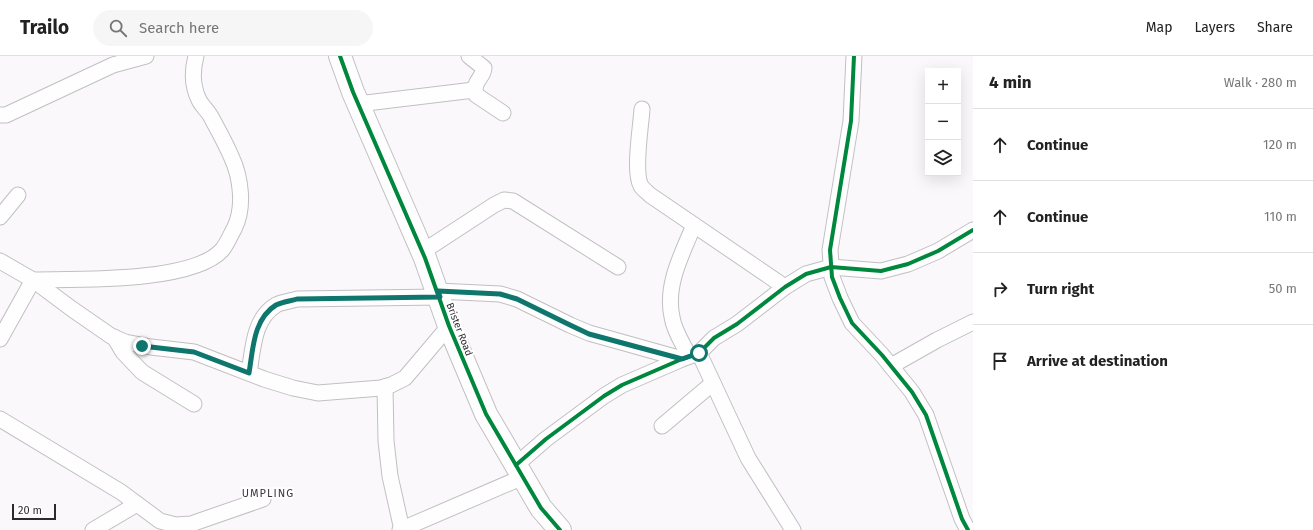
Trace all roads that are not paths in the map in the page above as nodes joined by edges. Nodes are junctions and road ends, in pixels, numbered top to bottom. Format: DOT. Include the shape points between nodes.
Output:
graph roads {
  1 [pos="146,56"];
  2 [pos="196,56"];
  3 [pos="340,56"];
  4 [pos="469,56"];
  5 [pos="854,56"];
  6 [pos="110,60"];
  7 [pos="474,90"];
  8 [pos="358,104"];
  9 [pos="642,109"];
  10 [pos="503,113"];
  11 [pos="0,115"];
  12 [pos="18,195"];
  13 [pos="0,217"];
  14 [pos="694,225"];
  15 [pos="973,230"];
  16 [pos="422,252"];
  17 [pos="0,261"];
  18 [pos="618,267"];
  19 [pos="831,267"];
  20 [pos="33,280"];
  21 [pos="785,287"];
  22 [pos="439,294"];
  23 [pos="973,322"];
  24 [pos="449,326"];
  25 [pos="114,337"];
  26 [pos="0,339"];
  27 [pos="690,356"];
  28 [pos="891,366"];
  29 [pos="249,373"];
  30 [pos="713,383"];
  31 [pos="385,387"];
  32 [pos="194,404"];
  33 [pos="0,419"];
  34 [pos="662,426"];
  35 [pos="519,471"];
  36 [pos="263,499"];
  37 [pos="137,504"];
  38 [pos="969,527"];
  39 [pos="93,530"];
  40 [pos="401,530"];
  41 [pos="560,530"];
  42 [pos="793,530"];
  1 -- 6 [label="street"];
  2 -- 20 [label="street" via="193,67 194,87 232,157 241,193 239,220 222,250 198,265 175,272 109,278"];
  3 -- 8 [label="street, Brister Road"];
  4 -- 7 [label="street" via="484,68"];
  5 -- 19 [label="street" via="851,120 830,250"];
  6 -- 11 [label="street" via="6,115"];
  7 -- 8 [label="street"];
  7 -- 10 [label="street" via="476,95"];
  8 -- 16 [label="street, Brister Road"];
  9 -- 14 [label="street" via="638,162 641,187"];
  12 -- 13 [label="street"];
  14 -- 21 [label="street"];
  14 -- 27 [label="street" via="674,274 670,301 675,326"];
  15 -- 19 [label="street" via="938,251 908,264 882,271"];
  16 -- 18 [label="street" via="504,200 513,201"];
  16 -- 22 [label="street, Brister Road"];
  17 -- 20 [label="street"];
  19 -- 21 [label="street" via="806,274"];
  19 -- 28 [label="street" via="832,277 852,323"];
  20 -- 25 [label="street"];
  20 -- 26 [label="street"];
  21 -- 27 [label="street"];
  22 -- 24 [label="street, Brister Road"];
  22 -- 27 [label="street" via="500,294 512,297 589,334"];
  22 -- 29 [label="street" via="297,299 277,305 264,314 258,325"];
  23 -- 28 [label="street"];
  24 -- 31 [label="street" via="405,378"];
  24 -- 35 [label="street, Brister Road" via="486,414"];
  25 -- 29 [label="street" via="142,346 194,352"];
  25 -- 32 [label="street" via="123,352 142,372"];
  27 -- 30 [label="street"];
  27 -- 35 [label="street" via="622,385 604,396 546,439"];
  28 -- 38 [label="street" via="926,415 962,519"];
  29 -- 31 [label="street" via="293,388 318,393"];
  30 -- 34 [label="street"];
  30 -- 42 [label="street" via="748,458"];
  31 -- 40 [label="street" via="386,441"];
  33 -- 37 [label="street"];
  35 -- 40 [label="street"];
  35 -- 41 [label="street, Brister Road" via="541,508"];
  36 -- 37 [label="street" via="191,524 176,525 160,521"];
  37 -- 39 [label="street"];
}
